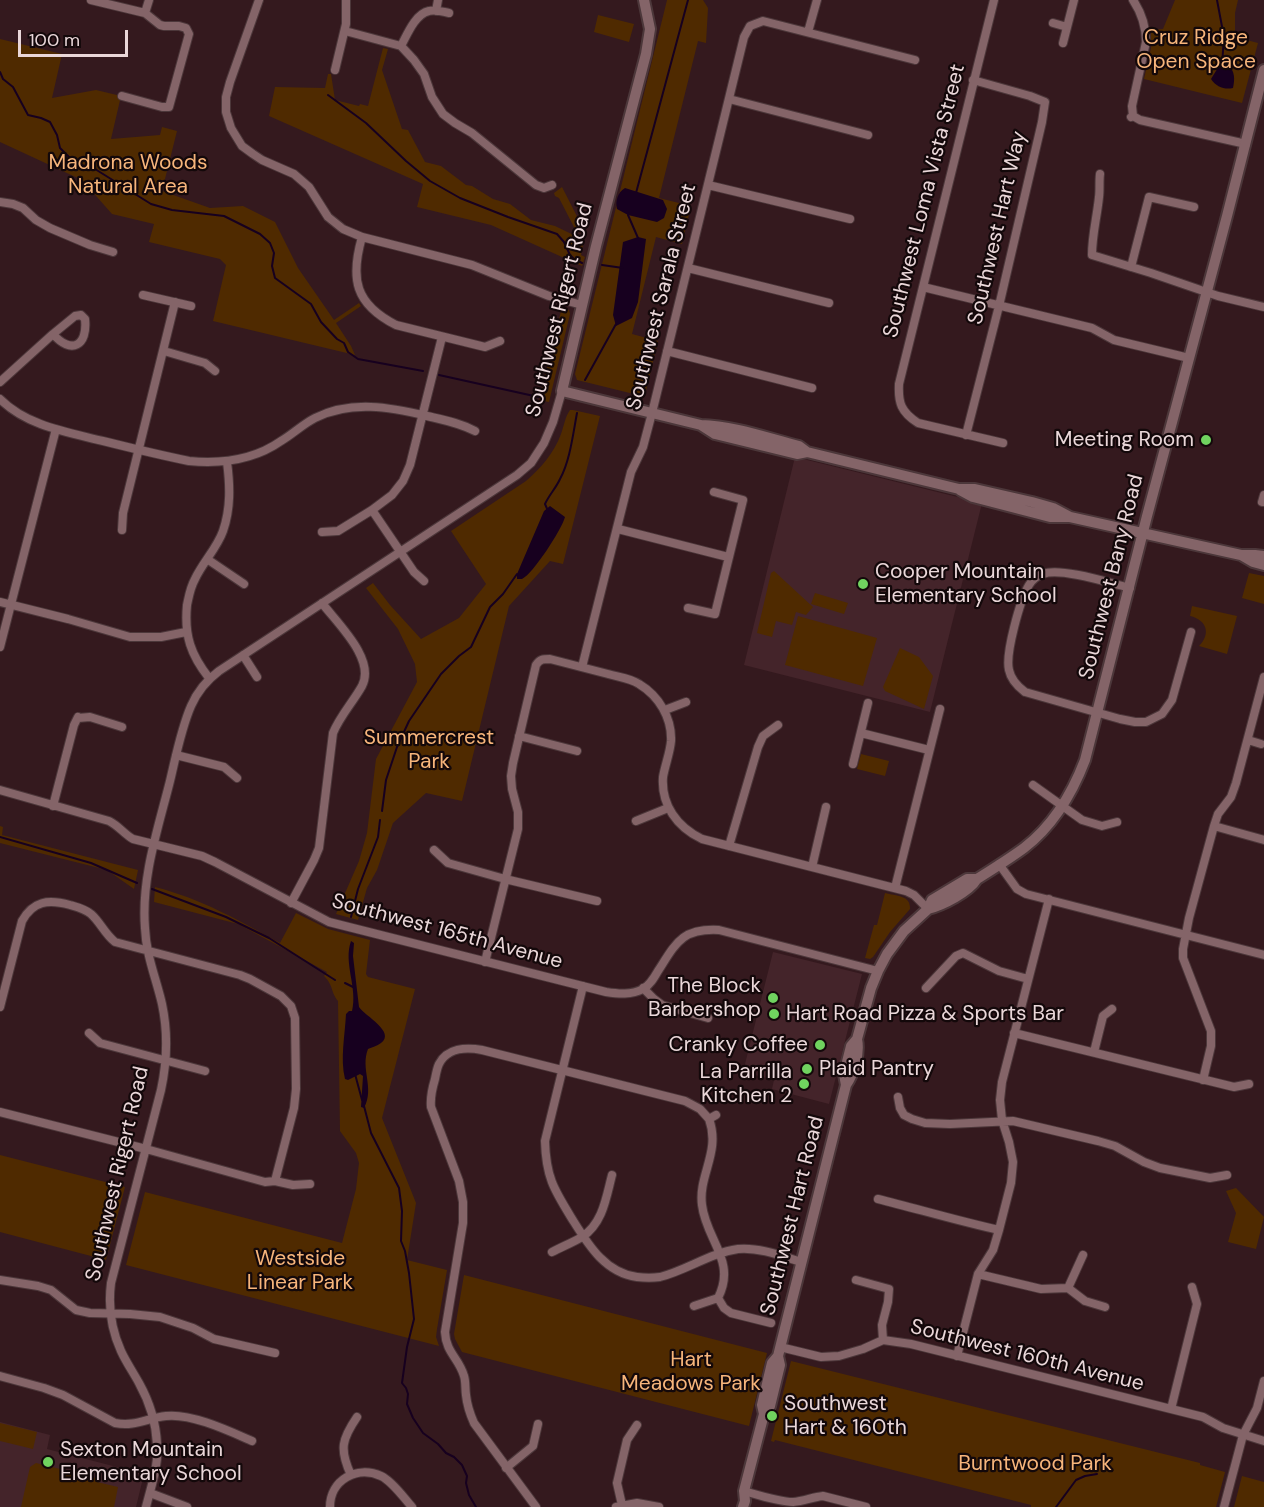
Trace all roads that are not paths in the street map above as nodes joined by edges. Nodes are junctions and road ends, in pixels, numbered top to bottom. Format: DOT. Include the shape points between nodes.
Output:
graph roads {
  1 [pos="92,0"];
  2 [pos="148,0"];
  3 [pos="259,0"];
  4 [pos="346,0"];
  5 [pos="438,0"];
  6 [pos="644,0"];
  7 [pos="817,0"];
  8 [pos="994,0"];
  9 [pos="1074,0"];
  10 [pos="1133,0"];
  11 [pos="436,10"];
  12 [pos="145,13"];
  13 [pos="449,13"];
  14 [pos="1053,23"];
  15 [pos="1067,27"];
  16 [pos="345,31"];
  17 [pos="808,32"];
  18 [pos="1063,43"];
  19 [pos="401,46"];
  20 [pos="915,60"];
  21 [pos="335,70"];
  22 [pos="1264,70"];
  23 [pos="974,80"];
  24 [pos="122,96"];
  25 [pos="1261,98"];
  26 [pos="729,99"];
  27 [pos="868,135"];
  28 [pos="1245,144"];
  29 [pos="1100,174"];
  30 [pos="552,185"];
  31 [pos="708,185"];
  32 [pos="0,202"];
  33 [pos="1194,207"];
  34 [pos="850,219"];
  35 [pos="362,237"];
  36 [pos="113,252"];
  37 [pos="1131,267"];
  38 [pos="688,268"];
  39 [pos="923,286"];
  40 [pos="1207,292"];
  41 [pos="143,295"];
  42 [pos="176,303"];
  43 [pos="829,303"];
  44 [pos="582,305"];
  45 [pos="191,306"];
  46 [pos="999,306"];
  47 [pos="1264,307"];
  48 [pos="53,334"];
  49 [pos="442,337"];
  50 [pos="500,341"];
  51 [pos="164,351"];
  52 [pos="667,351"];
  53 [pos="1189,358"];
  54 [pos="214,371"];
  55 [pos="0,382"];
  56 [pos="812,388"];
  57 [pos="562,391"];
  58 [pos="0,399"];
  59 [pos="652,413"];
  60 [pos="423,414"];
  61 [pos="56,429"];
  62 [pos="475,430"];
  63 [pos="966,435"];
  64 [pos="1003,443"];
  65 [pos="140,450"];
  66 [pos="227,462"];
  67 [pos="714,492"];
  68 [pos="1264,495"];
  69 [pos="1264,502"];
  70 [pos="372,510"];
  71 [pos="618,529"];
  72 [pos="122,530"];
  73 [pos="322,532"];
  74 [pos="1143,534"];
  75 [pos="399,552"];
  76 [pos="1241,555"];
  77 [pos="1264,556"];
  78 [pos="728,557"];
  79 [pos="207,559"];
  80 [pos="1264,565"];
  81 [pos="424,581"];
  82 [pos="244,584"];
  83 [pos="1130,588"];
  84 [pos="0,602"];
  85 [pos="322,603"];
  86 [pos="11,605"];
  87 [pos="688,608"];
  88 [pos="186,632"];
  89 [pos="1191,632"];
  90 [pos="0,647"];
  91 [pos="243,655"];
  92 [pos="582,667"];
  93 [pos="257,677"];
  94 [pos="1264,677"];
  95 [pos="209,678"];
  96 [pos="686,702"];
  97 [pos="868,703"];
  98 [pos="940,709"];
  99 [pos="665,710"];
  100 [pos="1098,712"];
  101 [pos="778,725"];
  102 [pos="122,727"];
  103 [pos="861,733"];
  104 [pos="519,736"];
  105 [pos="1248,740"];
  106 [pos="1261,744"];
  107 [pos="929,750"];
  108 [pos="577,751"];
  109 [pos="176,755"];
  110 [pos="853,764"];
  111 [pos="237,778"];
  112 [pos="1033,785"];
  113 [pos="0,790"];
  114 [pos="53,806"];
  115 [pos="826,807"];
  116 [pos="1062,807"];
  117 [pos="668,808"];
  118 [pos="636,821"];
  119 [pos="1117,822"];
  120 [pos="1214,826"];
  121 [pos="1264,840"];
  122 [pos="154,844"];
  123 [pos="729,846"];
  124 [pos="434,850"];
  125 [pos="999,864"];
  126 [pos="812,867"];
  127 [pos="505,879"];
  128 [pos="895,888"];
  129 [pos="1049,899"];
  130 [pos="597,901"];
  131 [pos="291,903"];
  132 [pos="928,909"];
  133 [pos="1186,934"];
  134 [pos="148,952"];
  135 [pos="1264,955"];
  136 [pos="485,962"];
  137 [pos="878,971"];
  138 [pos="1028,978"];
  139 [pos="583,986"];
  140 [pos="644,988"];
  141 [pos="926,988"];
  142 [pos="0,1007"];
  143 [pos="1112,1009"];
  144 [pos="708,1018"];
  145 [pos="89,1033"];
  146 [pos="1014,1033"];
  147 [pos="1094,1052"];
  148 [pos="165,1061"];
  149 [pos="206,1071"];
  150 [pos="562,1071"];
  151 [pos="1203,1080"];
  152 [pos="1249,1084"];
  153 [pos="898,1097"];
  154 [pos="0,1112"];
  155 [pos="1002,1120"];
  156 [pos="146,1149"];
  157 [pos="612,1175"];
  158 [pos="1227,1175"];
  159 [pos="275,1180"];
  160 [pos="310,1184"];
  161 [pos="878,1200"];
  162 [pos="999,1230"];
  163 [pos="583,1236"];
  164 [pos="552,1252"];
  165 [pos="719,1253"];
  166 [pos="1083,1255"];
  167 [pos="801,1262"];
  168 [pos="978,1274"];
  169 [pos="0,1280"];
  170 [pos="856,1280"];
  171 [pos="1192,1287"];
  172 [pos="1068,1288"];
  173 [pos="718,1298"];
  174 [pos="694,1306"];
  175 [pos="1105,1307"];
  176 [pos="110,1314"];
  177 [pos="771,1323"];
  178 [pos="883,1340"];
  179 [pos="779,1352"];
  180 [pos="275,1353"];
  181 [pos="957,1356"];
  182 [pos="0,1376"];
  183 [pos="1264,1381"];
  184 [pos="1171,1409"];
  185 [pos="357,1417"];
  186 [pos="153,1419"];
  187 [pos="538,1424"];
  188 [pos="637,1425"];
  189 [pos="1243,1435"];
  190 [pos="1264,1440"];
  191 [pos="252,1441"];
  192 [pos="506,1468"];
  193 [pos="351,1474"];
  194 [pos="744,1491"];
  195 [pos="150,1493"];
  196 [pos="619,1506"];
  197 [pos="146,1507"];
  198 [pos="187,1507"];
  199 [pos="330,1507"];
  200 [pos="412,1507"];
  201 [pos="536,1507"];
  202 [pos="658,1507"];
  203 [pos="736,1507"];
  204 [pos="743,1507"];
  205 [pos="866,1507"];
  206 [pos="1224,1507"];
  1 -- 12 [label="street"];
  2 -- 12 [label="street"];
  3 -- 35 [label="street" via="228,89 226,112 231,129 247,150 294,174 309,187 328,217"];
  4 -- 16 [label="street"];
  5 -- 11 [label="street"];
  6 -- 44 [label="main road, Southwest Rigert Road" via="650,29 646,54"];
  7 -- 17 [label="street"];
  8 -- 23 [label="street, Southwest Loma Vista Street"];
  9 -- 15 [label="street"];
  10 -- 28 [label="street" via="1142,16 1146,42 1132,117"];
  11 -- 13 [label="street"];
  11 -- 19 [label="street" via="424,12 418,18"];
  12 -- 24 [label="street" via="160,25 186,28 189,34 169,107"];
  14 -- 15 [label="street"];
  15 -- 18 [label="street"];
  16 -- 19 [label="street"];
  16 -- 21 [label="street"];
  17 -- 20 [label="street"];
  17 -- 26 [label="street, Southwest Sarala Street" via="763,21 750,26"];
  19 -- 30 [label="street" via="424,74 443,114 536,185"];
  22 -- 25 [label="main road, Southwest Bany Road"];
  23 -- 39 [label="street, Southwest Loma Vista Street"];
  23 -- 46 [label="street, Southwest Hart Way" via="1045,102"];
  25 -- 28 [label="main road, Southwest Bany Road"];
  26 -- 27 [label="street"];
  26 -- 31 [label="street, Southwest Sarala Street"];
  28 -- 40 [label="main road, Southwest Bany Road"];
  29 -- 37 [label="street" via="1092,255"];
  31 -- 34 [label="street"];
  31 -- 38 [label="street, Southwest Sarala Street"];
  32 -- 36 [label="street" via="14,204 50,228"];
  33 -- 37 [label="street" via="1149,197"];
  35 -- 44 [label="street" via="472,264 549,296"];
  35 -- 49 [label="street" via="355,268 358,285 372,310 396,326"];
  37 -- 40 [label="street"];
  38 -- 43 [label="street"];
  38 -- 52 [label="street, Southwest Sarala Street"];
  39 -- 46 [label="street"];
  39 -- 63 [label="street, Southwest Loma Vista Street" via="898,399 904,411 918,423"];
  40 -- 47 [label="street"];
  40 -- 53 [label="main road, Southwest Bany Road"];
  41 -- 42 [label="street"];
  42 -- 45 [label="street"];
  42 -- 51 [label="street"];
  44 -- 57 [label="main road, Southwest Rigert Road"];
  46 -- 53 [label="street" via="1092,328 1114,340"];
  46 -- 63 [label="street, Southwest Hart Way"];
  48 -- 48 [label="street" via="63,343 78,345 85,319 75,316"];
  48 -- 55 [label="street"];
  49 -- 50 [label="street" via="485,347"];
  49 -- 60 [label="street"];
  51 -- 54 [label="street" via="205,363"];
  51 -- 65 [label="street"];
  52 -- 56 [label="street"];
  52 -- 59 [label="street, Southwest Sarala Street"];
  53 -- 74 [label="main road, Southwest Bany Road"];
  57 -- 59 [label="main road"];
  57 -- 75 [label="street, Southwest Rigert Road" via="549,434 531,463"];
  58 -- 61 [label="street" via="29,419"];
  59 -- 71 [label="street, Southwest Sarala Street"];
  59 -- 74 [label="main road" via="734,429 799,446 807,452 959,489 1032,502 1070,517"];
  60 -- 62 [label="street"];
  60 -- 66 [label="street" via="382,406 338,411 317,417 259,453"];
  60 -- 70 [label="street" via="403,481"];
  61 -- 65 [label="street"];
  61 -- 86 [label="street"];
  63 -- 64 [label="street"];
  65 -- 66 [label="street" via="189,461"];
  65 -- 72 [label="street"];
  66 -- 79 [label="street" via="227,513 223,531"];
  67 -- 78 [label="street" via="743,500"];
  68 -- 69 [label="street"];
  70 -- 73 [label="street" via="338,531"];
  70 -- 75 [label="street"];
  71 -- 78 [label="street"];
  71 -- 92 [label="street, Southwest Sarala Street"];
  74 -- 76 [label="main road"];
  74 -- 83 [label="main road, Southwest Bany Road"];
  75 -- 81 [label="street"];
  75 -- 85 [label="street, Southwest Rigert Road"];
  76 -- 77 [label="main road"];
  76 -- 80 [label="main road"];
  78 -- 87 [label="street" via="715,614"];
  79 -- 82 [label="street"];
  79 -- 88 [label="street" via="189,591"];
  83 -- 100 [label="main road, Southwest Bany Road"];
  83 -- 100 [label="street" via="1053,572 1030,582 1022,598 1007,659 1016,685 1025,692"];
  84 -- 86 [label="street"];
  85 -- 91 [label="street, Southwest Rigert Road"];
  85 -- 131 [label="street" via="360,652 365,674 333,734 318,848"];
  86 -- 88 [label="street" via="130,637"];
  86 -- 90 [label="street"];
  88 -- 95 [label="street" via="194,655"];
  89 -- 100 [label="street" via="1172,700 1162,714 1146,722 1135,722"];
  91 -- 93 [label="street"];
  91 -- 95 [label="street, Southwest Rigert Road"];
  92 -- 99 [label="street" via="637,683"];
  92 -- 104 [label="street" via="539,660"];
  94 -- 105 [label="street"];
  95 -- 109 [label="street, Southwest Rigert Road" via="191,706"];
  96 -- 99 [label="street"];
  97 -- 103 [label="street"];
  98 -- 107 [label="street"];
  99 -- 117 [label="street" via="671,740 663,775"];
  100 -- 116 [label="main road, Southwest Bany Road" via="1085,760"];
  101 -- 123 [label="street" via="763,736 758,747"];
  102 -- 114 [label="street" via="78,717"];
  103 -- 107 [label="street"];
  103 -- 110 [label="street"];
  104 -- 108 [label="street"];
  104 -- 127 [label="street" via="511,776 518,829"];
  105 -- 106 [label="street"];
  105 -- 120 [label="street" via="1231,797"];
  107 -- 128 [label="street"];
  109 -- 111 [label="street" via="224,767"];
  109 -- 122 [label="street, Southwest Rigert Road"];
  112 -- 116 [label="street"];
  113 -- 114 [label="street, Southwest 165th Avenue"];
  114 -- 122 [label="street, Southwest 165th Avenue" via="109,821 127,836"];
  115 -- 126 [label="street"];
  116 -- 119 [label="street" via="1082,820 1102,826"];
  116 -- 125 [label="main road, Southwest Bany Road" via="1026,847"];
  117 -- 118 [label="street"];
  117 -- 123 [label="street" via="686,830"];
  120 -- 121 [label="street"];
  120 -- 133 [label="street"];
  122 -- 131 [label="street, Southwest 165th Avenue" via="215,861"];
  122 -- 134 [label="street, Southwest Rigert Road" via="144,897"];
  123 -- 126 [label="street"];
  124 -- 127 [label="street" via="448,863"];
  125 -- 129 [label="street" via="1017,889"];
  125 -- 132 [label="main road, Southwest Bany Road" via="972,886"];
  126 -- 128 [label="street"];
  127 -- 130 [label="street"];
  127 -- 136 [label="street"];
  128 -- 132 [label="street" via="914,895"];
  129 -- 133 [label="street"];
  129 -- 138 [label="street"];
  131 -- 136 [label="street, Southwest 165th Avenue" via="329,922"];
  132 -- 137 [label="main road, Southwest Bany Road" via="904,932"];
  133 -- 135 [label="street"];
  133 -- 151 [label="street" via="1183,958 1211,1031"];
  134 -- 142 [label="street" via="115,942 88,912 56,901 37,905 22,921"];
  134 -- 148 [label="street, Southwest Rigert Road" via="164,1012"];
  134 -- 159 [label="street" via="240,975 281,996 291,1006 295,1018 296,1089"];
  136 -- 139 [label="street, Southwest 165th Avenue"];
  137 -- 140 [label="street" via="705,929 681,939"];
  137 -- 167 [label="main road, Southwest Hart Road" via="857,1039 851,1046 844,1074 846,1085"];
  138 -- 141 [label="street" via="999,971 963,953"];
  138 -- 146 [label="street"];
  139 -- 140 [label="street, Southwest 165th Avenue" via="621,994"];
  139 -- 150 [label="street"];
  140 -- 144 [label="street" via="662,1005"];
  143 -- 147 [label="street" via="1103,1016"];
  145 -- 148 [label="street" via="100,1043"];
  146 -- 147 [label="street"];
  146 -- 155 [label="street" via="1002,1082"];
  147 -- 151 [label="street"];
  148 -- 149 [label="street"];
  148 -- 156 [label="street, Southwest Rigert Road"];
  150 -- 163 [label="street" via="545,1155 554,1188"];
  150 -- 165 [label="street" via="685,1101 713,1117 713,1147 701,1197 703,1215"];
  150 -- 192 [label="street" via="482,1050 458,1049 439,1064 430,1095 463,1203 446,1340 465,1378 474,1423"];
  151 -- 152 [label="street" via="1234,1087"];
  153 -- 155 [label="street" via="904,1115 925,1123"];
  154 -- 156 [label="street"];
  155 -- 158 [label="street" via="1116,1146 1160,1168 1210,1178"];
  155 -- 162 [label="street" via="1013,1162"];
  156 -- 159 [label="street" via="265,1182"];
  156 -- 176 [label="street, Southwest Rigert Road" via="111,1283"];
  157 -- 163 [label="street" via="603,1210 595,1226"];
  159 -- 160 [label="street"];
  161 -- 162 [label="street"];
  162 -- 168 [label="street" via="993,1250"];
  163 -- 164 [label="street"];
  163 -- 165 [label="street" via="606,1263 632,1276 659,1277"];
  165 -- 167 [label="street" via="740,1249 762,1251"];
  165 -- 173 [label="street" via="725,1271"];
  166 -- 172 [label="street"];
  167 -- 179 [label="main road, Southwest Hart Road"];
  168 -- 172 [label="street" via="1041,1289"];
  168 -- 181 [label="street"];
  169 -- 176 [label="street" via="51,1290 76,1310"];
  170 -- 178 [label="street" via="889,1289"];
  171 -- 184 [label="street" via="1197,1304"];
  172 -- 175 [label="street" via="1085,1301"];
  173 -- 174 [label="street"];
  173 -- 177 [label="street" via="727,1311"];
  176 -- 180 [label="street" via="160,1317 214,1339"];
  176 -- 186 [label="street, Southwest Rigert Road" via="120,1348"];
  178 -- 179 [label="street, Southwest 160th Avenue" via="839,1356"];
  178 -- 181 [label="street, Southwest 160th Avenue"];
  179 -- 194 [label="main road, Southwest Hart Road" via="772,1363 762,1405 764,1414"];
  181 -- 184 [label="street, Southwest 160th Avenue"];
  182 -- 186 [label="street" via="63,1395 115,1423"];
  183 -- 189 [label="street" via="1257,1408"];
  184 -- 189 [label="street, Southwest 160th Avenue"];
  185 -- 193 [label="street" via="343,1446"];
  186 -- 191 [label="street" via="186,1417"];
  186 -- 195 [label="street, Southwest Rigert Road" via="158,1443"];
  187 -- 192 [label="street" via="533,1446"];
  188 -- 196 [label="street" via="627,1440 617,1483"];
  189 -- 190 [label="street, Southwest 160th Avenue"];
  189 -- 206 [label="street"];
  192 -- 201 [label="street"];
  193 -- 199 [label="street" via="335,1488"];
  193 -- 200 [label="street" via="368,1472 384,1477"];
  194 -- 203 [label="main road, Southwest Hart Road"];
  194 -- 204 [label="main road, Southwest Hart Road"];
  194 -- 205 [label="street" via="789,1502 823,1496"];
  195 -- 197 [label="street, Southwest Rigert Road"];
  195 -- 198 [label="street"];
  196 -- 202 [label="street" via="637,1503"];
}
